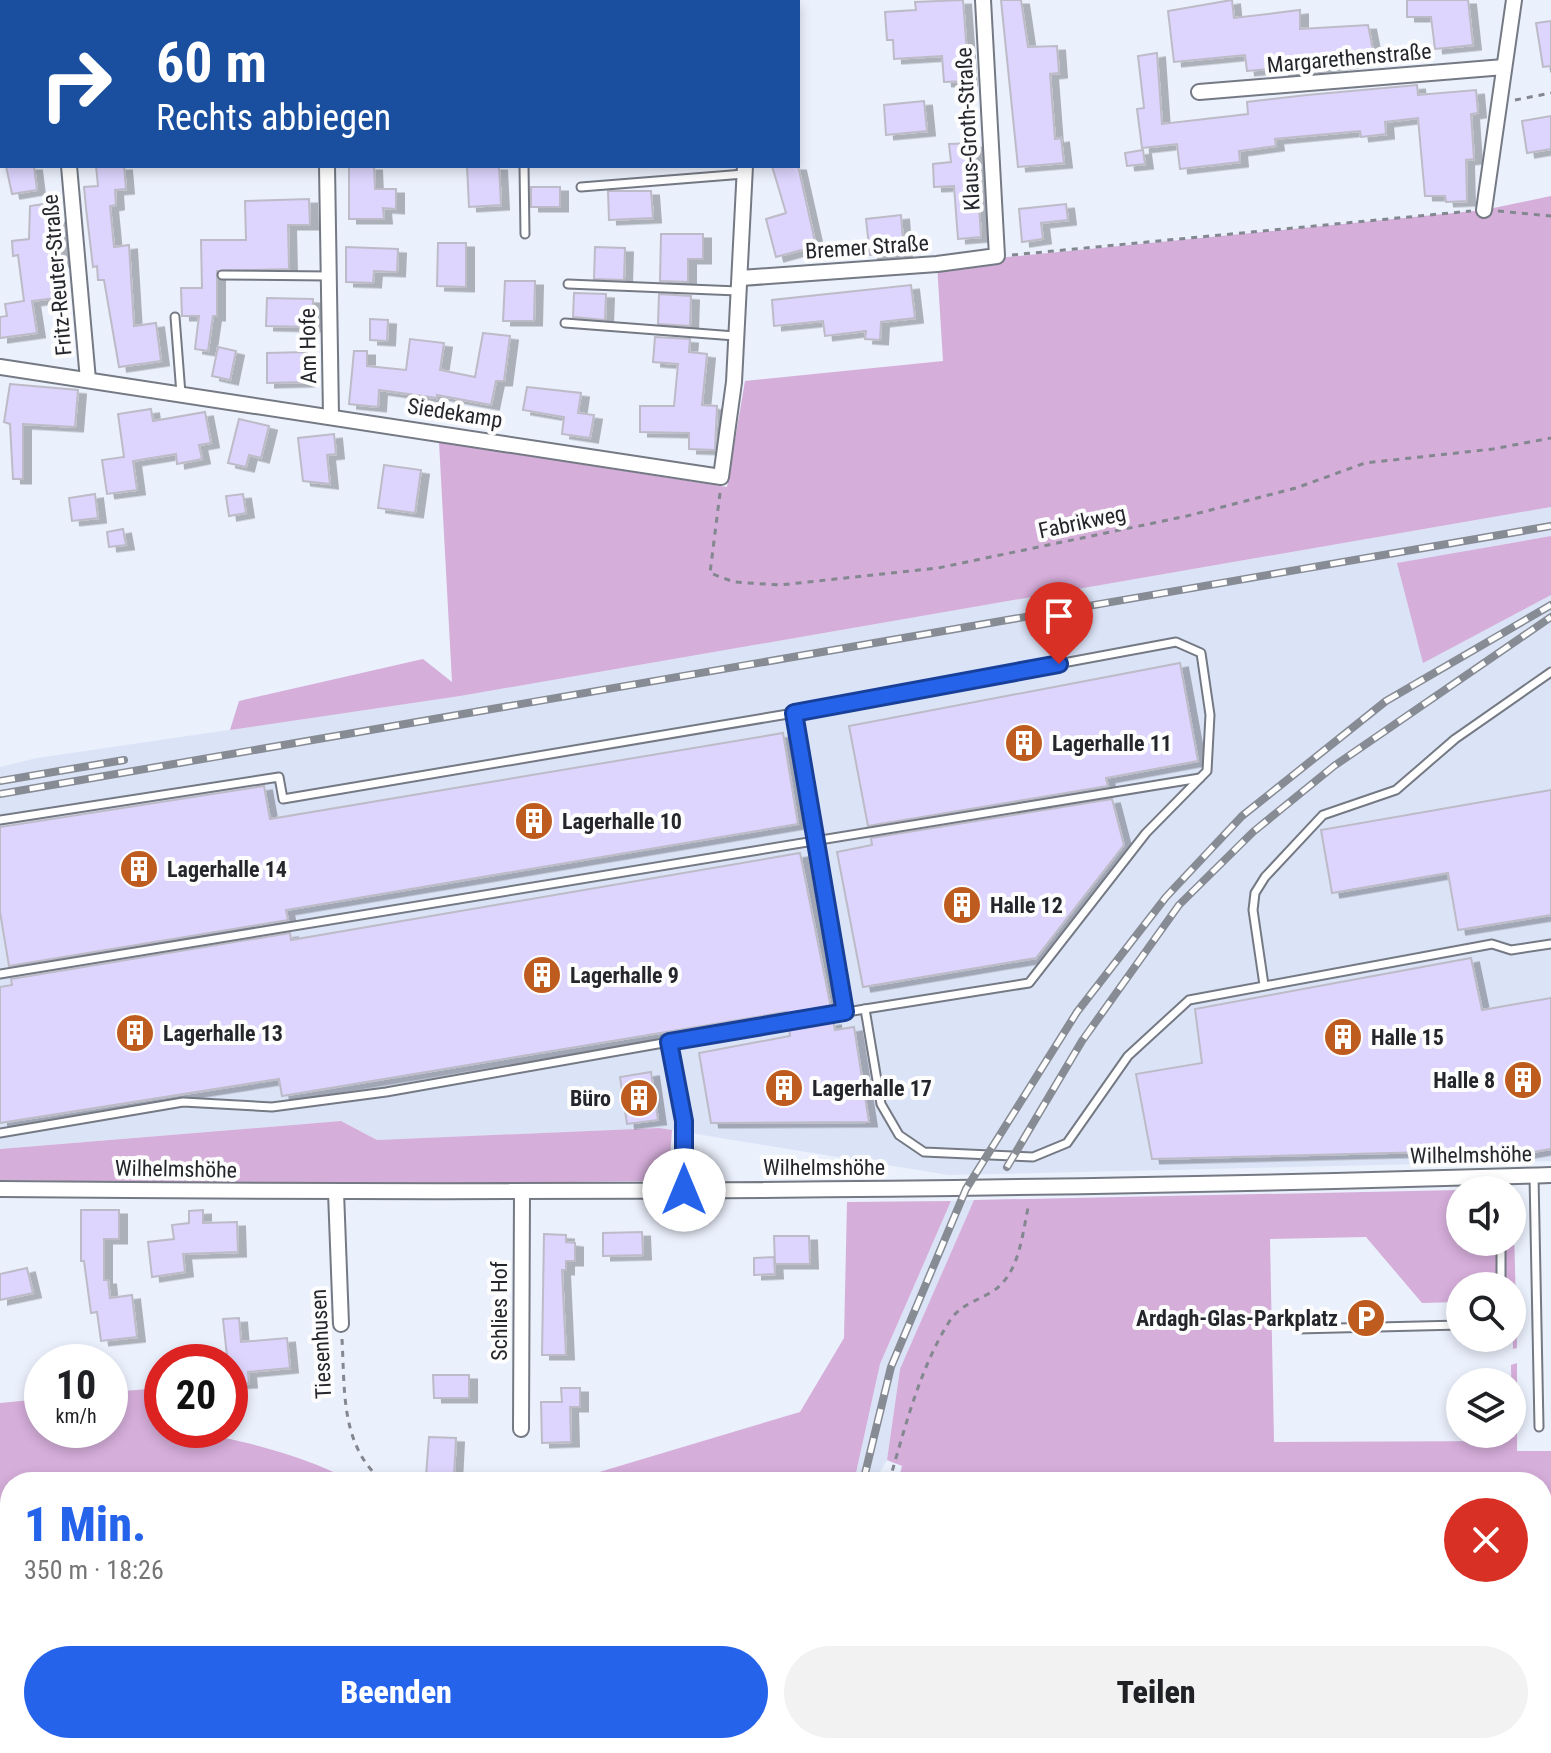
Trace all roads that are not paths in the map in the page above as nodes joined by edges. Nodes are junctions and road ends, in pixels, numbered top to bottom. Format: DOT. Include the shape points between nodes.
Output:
graph roads {
  1 [pos="983,0"];
  2 [pos="1514,0"];
  3 [pos="1504,67"];
  4 [pos="1199,92"];
  5 [pos="69,168"];
  6 [pos="327,168"];
  7 [pos="524,168"];
  8 [pos="746,170"];
  9 [pos="581,187"];
  10 [pos="1484,210"];
  11 [pos="525,234"];
  12 [pos="997,256"];
  13 [pos="222,275"];
  14 [pos="329,276"];
  15 [pos="568,284"];
  16 [pos="741,285"];
  17 [pos="175,317"];
  18 [pos="565,323"];
  19 [pos="737,336"];
  20 [pos="0,367"];
  21 [pos="88,380"];
  22 [pos="181,394"];
  23 [pos="331,416"];
  24 [pos="1551,672"];
  25 [pos="794,713"];
  26 [pos="1200,778"];
  27 [pos="0,820"];
  28 [pos="816,842"];
  29 [pos="1551,944"];
  30 [pos="0,974"];
  31 [pos="1264,985"];
  32 [pos="865,1009"];
  33 [pos="845,1012"];
  34 [pos="669,1042"];
  35 [pos="0,1133"];
  36 [pos="1551,1175"];
  37 [pos="1534,1176"];
  38 [pos="1526,1178"];
  39 [pos="1446,1183"];
  40 [pos="0,1189"];
  41 [pos="684,1190"];
  42 [pos="336,1192"];
  43 [pos="522,1193"];
  44 [pos="341,1324"];
  45 [pos="1446,1325"];
  46 [pos="1297,1329"];
  47 [pos="1539,1427"];
  48 [pos="521,1429"];
  1 -- 12 [label="street, Klaus-Groth-Straße"];
  2 -- 3 [label="street"];
  3 -- 4 [label="street, Margarethenstraße"];
  3 -- 10 [label="street"];
  5 -- 21 [label="street, Fritz-Reuter-Straße"];
  6 -- 14 [label="street, Am Hofe"];
  7 -- 11 [label="lane"];
  8 -- 9 [label="lane"];
  8 -- 16 [label="street"];
  12 -- 16 [label="street, Bremer Straße"];
  13 -- 14 [label="lane, Am Hofe"];
  14 -- 23 [label="street, Am Hofe"];
  15 -- 16 [label="lane"];
  16 -- 19 [label="street"];
  17 -- 22 [label="lane"];
  18 -- 19 [label="lane"];
  19 -- 23 [label="street, Siedekamp" via="721,477"];
  20 -- 21 [label="street, Siedekamp"];
  21 -- 22 [label="street, Siedekamp"];
  22 -- 23 [label="street, Siedekamp"];
  24 -- 31 [label="lane" via="1455,739 1396,790 1323,815 1265,877 1253,910"];
  25 -- 26 [label="lane" via="1176,642 1201,653 1210,715 1207,771"];
  25 -- 27 [label="lane" via="283,799 279,777"];
  25 -- 28 [label="lane"];
  26 -- 28 [label="lane"];
  26 -- 32 [label="lane" via="1146,833 1029,983"];
  28 -- 30 [label="lane"];
  28 -- 33 [label="lane"];
  29 -- 31 [label="lane" via="1511,950 1492,944"];
  31 -- 32 [label="lane" via="1189,1000 1128,1056 1067,1143 1033,1157 924,1152 899,1135 881,1104"];
  32 -- 33 [label="lane"];
  33 -- 34 [label="lane"];
  34 -- 35 [label="lane" via="358,1096 272,1107 183,1102"];
  34 -- 41 [label="lane" via="684,1121"];
  36 -- 37 [label="street, Wilhelmshöhe"];
  37 -- 38 [label="street, Wilhelmshöhe"];
  37 -- 47 [label="lane"];
  39 -- 41 [label="street, Wilhelmshöhe"];
  40 -- 42 [label="street, Wilhelmshöhe"];
  41 -- 43 [label="street, Wilhelmshöhe"];
  42 -- 43 [label="street, Wilhelmshöhe"];
  42 -- 44 [label="street, Tiesenhusen"];
  43 -- 48 [label="street, Schlies Hof"];
  45 -- 46 [label="lane"];
}
